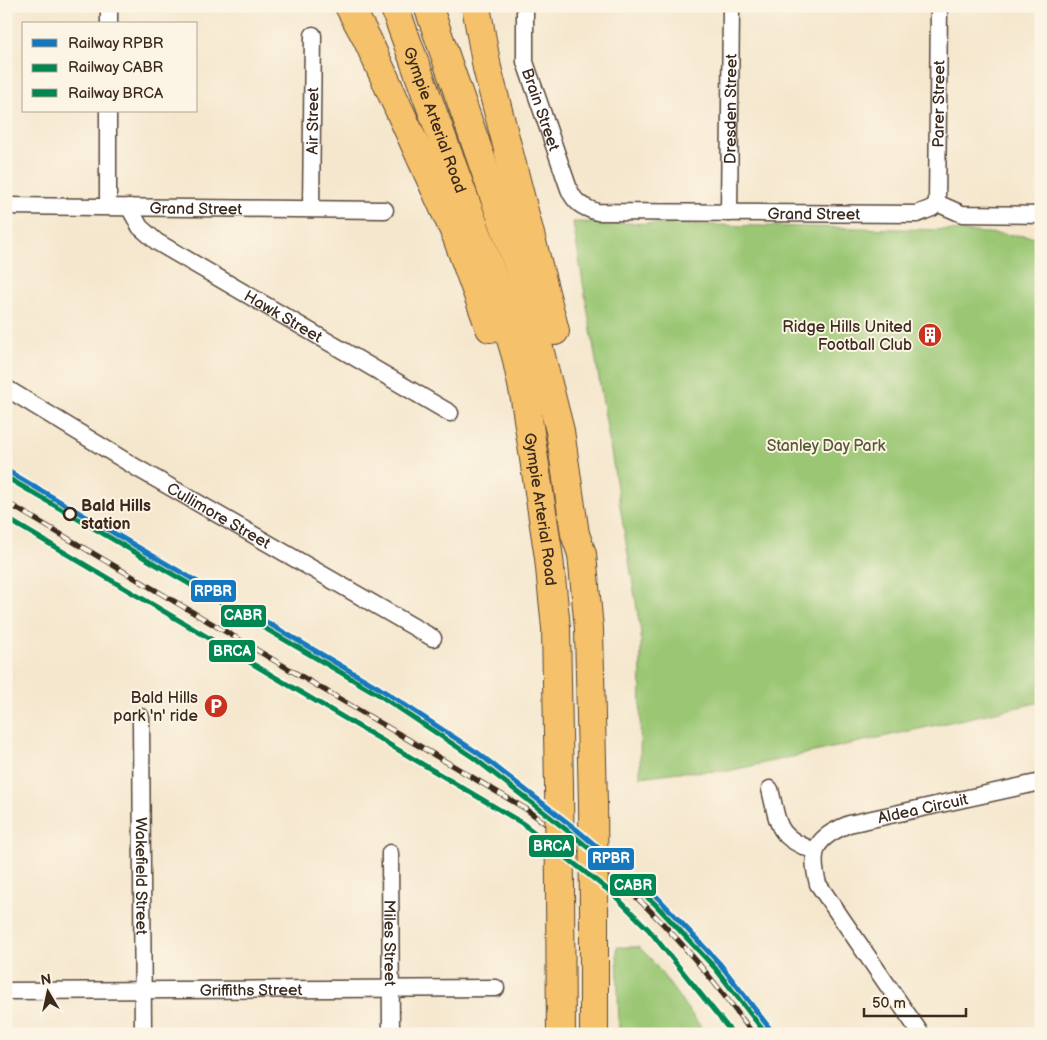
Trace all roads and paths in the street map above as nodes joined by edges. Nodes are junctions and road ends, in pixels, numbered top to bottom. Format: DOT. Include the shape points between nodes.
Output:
graph roads {
  1 [pos="109,6"];
  2 [pos="349,6"];
  3 [pos="394,6"];
  4 [pos="428,6"];
  5 [pos="476,6"];
  6 [pos="525,6"];
  7 [pos="731,6"];
  8 [pos="939,6"];
  9 [pos="109,22"];
  10 [pos="313,35"];
  11 [pos="108,112"];
  12 [pos="937,202"];
  13 [pos="6,206"];
  14 [pos="108,206"];
  15 [pos="129,207"];
  16 [pos="581,207"];
  17 [pos="311,209"];
  18 [pos="385,210"];
  19 [pos="729,213"];
  20 [pos="1041,215"];
  21 [pos="6,388"];
  22 [pos="450,413"];
  23 [pos="530,439"];
  24 [pos="582,554"];
  25 [pos="433,638"];
  26 [pos="141,717"];
  27 [pos="1041,782"];
  28 [pos="770,789"];
  29 [pos="815,851"];
  30 [pos="390,853"];
  31 [pos="496,988"];
  32 [pos="390,990"];
  33 [pos="6,991"];
  34 [pos="142,991"];
  35 [pos="143,1034"];
  36 [pos="391,1034"];
  37 [pos="561,1034"];
  38 [pos="594,1034"];
  39 [pos="921,1034"];
  1 -- 9 [label="street"];
  2 -- 23 [label="highway" via="456,235 499,352 520,430"];
  3 -- 23 [label="highway, Gympie Arterial Road" via="490,269 516,356"];
  4 -- 24 [label="highway, Gympie Arterial Road" via="517,262 560,431 575,534"];
  5 -- 24 [label="highway" via="487,68 563,364 586,534"];
  6 -- 16 [label="street, Brain Street" via="525,62 569,189"];
  7 -- 19 [label="street, Dresden Street"];
  8 -- 12 [label="street, Parer Street"];
  10 -- 17 [label="street, Air Street"];
  11 -- 14 [label="street"];
  12 -- 19 [label="street, Grand Street" via="932,208 917,214"];
  12 -- 20 [label="street" via="962,214"];
  13 -- 14 [label="street, Grand Street"];
  14 -- 15 [label="street, Grand Street"];
  15 -- 17 [label="street, Grand Street"];
  15 -- 22 [label="street, Hawk Street" via="140,227 157,242"];
  16 -- 19 [label="street, Grand Street" via="597,212"];
  17 -- 18 [label="street, Grand Street"];
  21 -- 25 [label="street, Cullimore Street" via="137,468"];
  23 -- 37 [label="highway, Gympie Arterial Road, bridge" via="549,558 556,628"];
  24 -- 38 [label="highway, Gympie Arterial Road, bridge" via="589,629"];
  26 -- 34 [label="street, Wakefield Street"];
  27 -- 29 [label="street, Aldea Circuit" via="848,824 828,833"];
  28 -- 29 [label="street" via="781,831 796,844"];
  29 -- 39 [label="street" via="813,865 818,884"];
  30 -- 32 [label="street, Miles Street"];
  31 -- 32 [label="street, Griffiths Street"];
  32 -- 34 [label="street, Griffiths Street"];
  32 -- 36 [label="street, Miles Street"];
  33 -- 34 [label="street, Griffiths Street"];
  34 -- 35 [label="street, Wakefield Street"];
}
